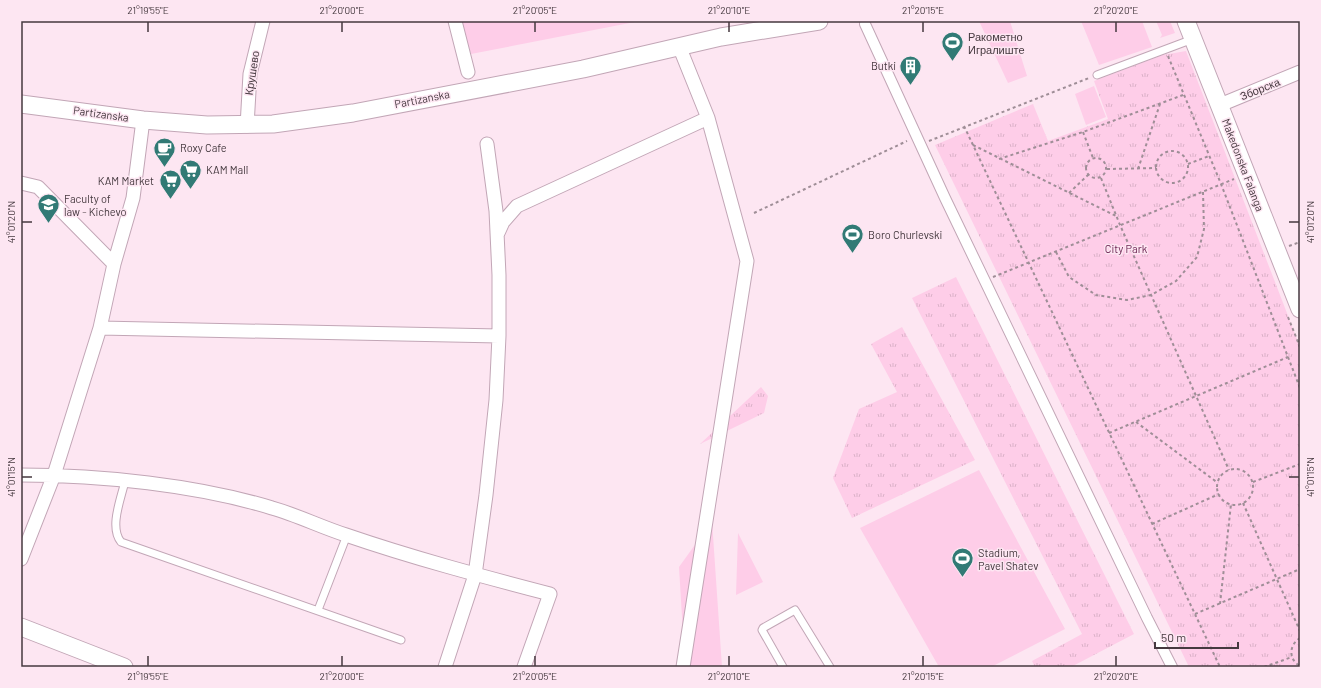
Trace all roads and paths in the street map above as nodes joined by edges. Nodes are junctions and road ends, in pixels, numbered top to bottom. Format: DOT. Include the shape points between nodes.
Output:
graph roads {
  1 [pos="263,21"];
  2 [pos="455,21"];
  3 [pos="819,21"];
  4 [pos="864,24"];
  5 [pos="1188,27"];
  6 [pos="679,46"];
  7 [pos="1165,50"];
  8 [pos="468,72"];
  9 [pos="1300,72"];
  10 [pos="1097,75"];
  11 [pos="1183,95"];
  12 [pos="21,104"];
  13 [pos="1160,104"];
  14 [pos="1220,105"];
  15 [pos="708,118"];
  16 [pos="143,120"];
  17 [pos="247,126"];
  18 [pos="964,126"];
  19 [pos="1083,132"];
  20 [pos="918,140"];
  21 [pos="487,144"];
  22 [pos="972,144"];
  23 [pos="1209,156"];
  24 [pos="1093,158"];
  25 [pos="999,159"];
  26 [pos="1188,164"];
  27 [pos="1138,168"];
  28 [pos="1156,168"];
  29 [pos="1107,169"];
  30 [pos="1247,173"];
  31 [pos="1088,175"];
  32 [pos="1101,178"];
  33 [pos="21,183"];
  34 [pos="1221,184"];
  35 [pos="1203,192"];
  36 [pos="1069,193"];
  37 [pos="754,213"];
  38 [pos="1117,216"];
  39 [pos="1120,225"];
  40 [pos="497,234"];
  41 [pos="1300,242"];
  42 [pos="1286,248"];
  43 [pos="1056,252"];
  44 [pos="114,264"];
  45 [pos="1028,264"];
  46 [pos="985,280"];
  47 [pos="1151,295"];
  48 [pos="1300,309"];
  49 [pos="100,328"];
  50 [pos="499,336"];
  51 [pos="1288,357"];
  52 [pos="1300,388"];
  53 [pos="1196,396"];
  54 [pos="1136,422"];
  55 [pos="1109,433"];
  56 [pos="1300,464"];
  57 [pos="1229,470"];
  58 [pos="21,475"];
  59 [pos="54,475"];
  60 [pos="125,481"];
  61 [pos="1253,482"];
  62 [pos="1218,483"];
  63 [pos="1219,494"];
  64 [pos="1243,503"];
  65 [pos="1231,504"];
  66 [pos="1152,524"];
  67 [pos="347,536"];
  68 [pos="21,559"];
  69 [pos="1300,568"];
  70 [pos="475,574"];
  71 [pos="1277,578"];
  72 [pos="1220,604"];
  73 [pos="318,610"];
  74 [pos="1195,614"];
  75 [pos="21,626"];
  76 [pos="1300,631"];
  77 [pos="1300,638"];
  78 [pos="401,640"];
  79 [pos="1292,657"];
  80 [pos="1300,666"];
  81 [pos="124,667"];
  82 [pos="445,667"];
  83 [pos="524,667"];
  84 [pos="683,667"];
  85 [pos="783,667"];
  86 [pos="830,667"];
  87 [pos="1172,667"];
  88 [pos="1220,667"];
  89 [pos="1264,667"];
  1 -- 17 [label="street, Крушево" via="250,74"];
  2 -- 8 [label="street"];
  3 -- 6 [label="street, Partizanska"];
  4 -- 20 [label="street"];
  5 -- 7 [label="lane"];
  5 -- 14 [label="street, Makedonska Falanga"];
  6 -- 15 [label="street"];
  6 -- 17 [label="street, Partizanska" via="583,68 353,112 296,122"];
  7 -- 10 [label="lane"];
  7 -- 11 [label="path"];
  9 -- 14 [label="street, Зборска"];
  10 -- 18 [label="path"];
  11 -- 13 [label="path"];
  11 -- 23 [label="path"];
  12 -- 16 [label="street, Partizanska"];
  13 -- 19 [label="path"];
  13 -- 27 [label="path"];
  14 -- 30 [label="street, Makedonska Falanga"];
  15 -- 40 [label="street" via="517,206 502,222"];
  15 -- 84 [label="street" via="747,262"];
  16 -- 17 [label="street, Partizanska"];
  16 -- 44 [label="street" via="133,198"];
  18 -- 20 [label="path"];
  18 -- 22 [label="path"];
  19 -- 24 [label="path"];
  19 -- 25 [label="path"];
  20 -- 37 [label="path"];
  20 -- 46 [label="street"];
  21 -- 40 [label="street"];
  22 -- 25 [label="path"];
  22 -- 45 [label="path"];
  23 -- 26 [label="path"];
  23 -- 34 [label="path"];
  24 -- 29 [label="path" via="1103,160"];
  24 -- 31 [label="path" via="1086,165"];
  25 -- 36 [label="path"];
  26 -- 28 [label="path" via="1178,152 1167,152 1159,158"];
  26 -- 28 [label="path" via="1187,175 1174,183 1164,181"];
  27 -- 28 [label="path"];
  27 -- 29 [label="path"];
  29 -- 32 [label="path"];
  30 -- 34 [label="path"];
  30 -- 48 [label="street, Makedonska Falanga"];
  31 -- 32 [label="path" via="1094,179"];
  31 -- 36 [label="path"];
  32 -- 38 [label="path"];
  33 -- 44 [label="street" via="38,187"];
  34 -- 35 [label="path"];
  34 -- 51 [label="path"];
  35 -- 39 [label="path"];
  35 -- 47 [label="path" via="1204,229 1197,257 1176,281"];
  36 -- 38 [label="path"];
  38 -- 39 [label="path"];
  39 -- 43 [label="path"];
  39 -- 47 [label="path"];
  40 -- 50 [label="street"];
  41 -- 42 [label="path"];
  43 -- 45 [label="path"];
  43 -- 47 [label="path" via="1069,277 1096,295 1127,300"];
  44 -- 49 [label="street"];
  45 -- 46 [label="path"];
  45 -- 55 [label="path"];
  46 -- 87 [label="street"];
  47 -- 53 [label="path"];
  49 -- 50 [label="street"];
  49 -- 59 [label="street"];
  50 -- 70 [label="street" via="496,400"];
  51 -- 52 [label="path"];
  51 -- 53 [label="path"];
  53 -- 54 [label="path"];
  53 -- 57 [label="path"];
  54 -- 55 [label="path"];
  54 -- 62 [label="path"];
  55 -- 66 [label="path"];
  56 -- 61 [label="path"];
  57 -- 61 [label="path" via="1246,472"];
  57 -- 62 [label="path"];
  58 -- 59 [label="street"];
  59 -- 60 [label="street"];
  59 -- 68 [label="street"];
  60 -- 67 [label="street" via="196,490 272,508"];
  60 -- 73 [label="lane" via="115,525 116,535 121,542"];
  61 -- 64 [label="path" via="1252,494"];
  62 -- 63 [label="path"];
  63 -- 65 [label="path"];
  63 -- 66 [label="path"];
  64 -- 65 [label="path"];
  64 -- 71 [label="path"];
  65 -- 72 [label="path"];
  66 -- 74 [label="path"];
  67 -- 70 [label="street"];
  67 -- 73 [label="lane"];
  69 -- 71 [label="path"];
  70 -- 82 [label="street"];
  70 -- 83 [label="street" via="550,594"];
  71 -- 72 [label="path"];
  71 -- 76 [label="path"];
  72 -- 74 [label="path"];
  73 -- 78 [label="lane"];
  74 -- 88 [label="path"];
  75 -- 81 [label="street"];
  77 -- 79 [label="path" via="1292,647"];
  79 -- 80 [label="path"];
  79 -- 89 [label="path"];
  85 -- 86 [label="lane" via="763,633 763,628 795,610"];
}
